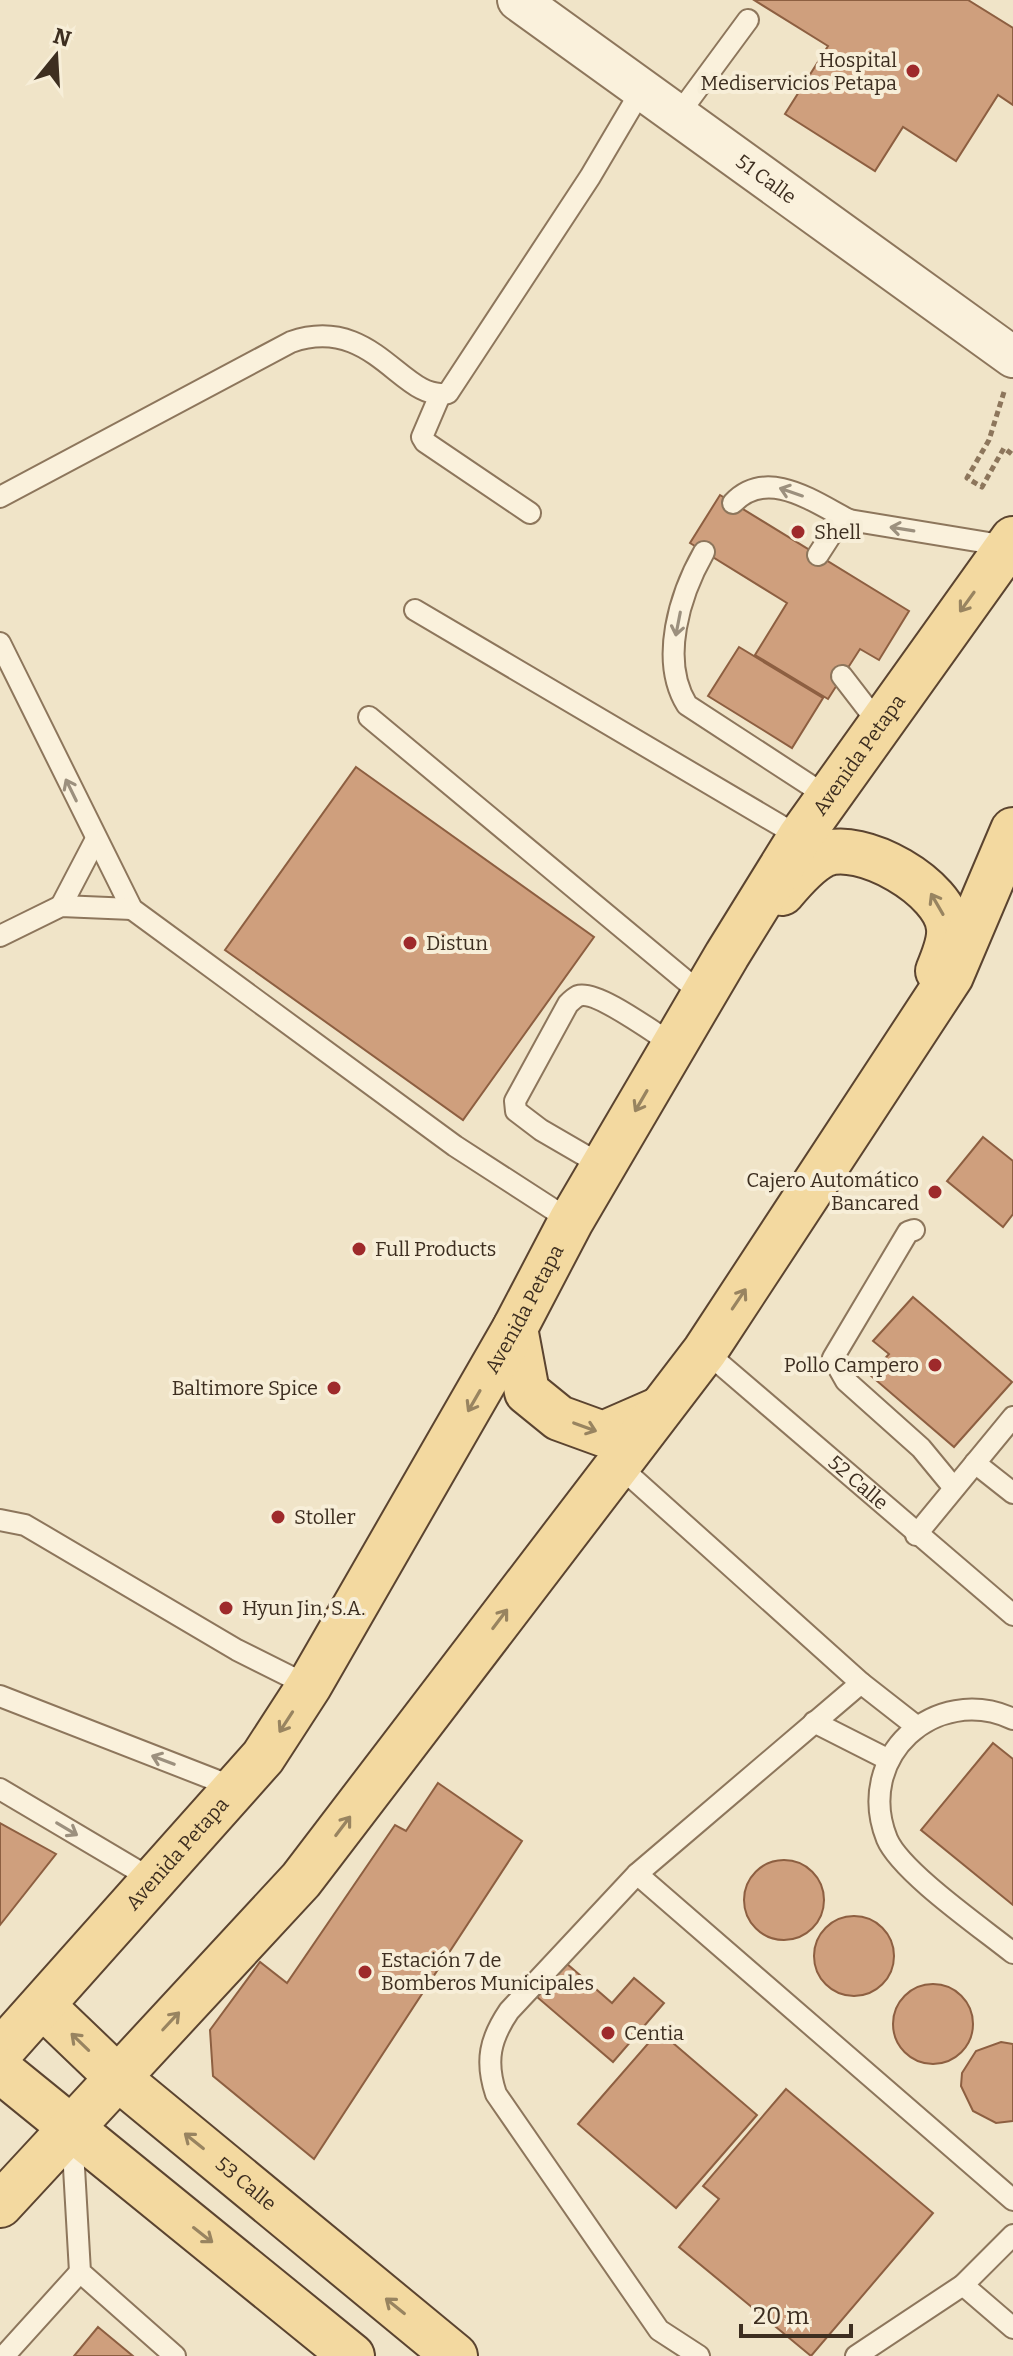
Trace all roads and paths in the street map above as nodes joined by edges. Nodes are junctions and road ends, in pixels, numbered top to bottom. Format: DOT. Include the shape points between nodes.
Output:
graph roads {
  1 [pos="518,0"];
  2 [pos="748,20"];
  3 [pos="642,89"];
  4 [pos="678,115"];
  5 [pos="1009,372"];
  6 [pos="440,395"];
  7 [pos="1013,455"];
  8 [pos="0,497"];
  9 [pos="733,503"];
  10 [pos="530,513"];
  11 [pos="849,520"];
  12 [pos="1011,533"];
  13 [pos="704,552"];
  14 [pos="818,555"];
  15 [pos="415,610"];
  16 [pos="0,643"];
  17 [pos="842,676"];
  18 [pos="369,717"];
  19 [pos="879,724"];
  20 [pos="828,797"];
  21 [pos="1013,830"];
  22 [pos="800,837"];
  23 [pos="95,841"];
  24 [pos="61,906"];
  25 [pos="1013,907"];
  26 [pos="132,909"];
  27 [pos="0,936"];
  28 [pos="727,955"];
  29 [pos="951,976"];
  30 [pos="703,995"];
  31 [pos="674,1045"];
  32 [pos="902,1053"];
  33 [pos="603,1166"];
  34 [pos="571,1221"];
  35 [pos="914,1230"];
  36 [pos="515,1328"];
  37 [pos="705,1351"];
  38 [pos="659,1410"];
  39 [pos="1013,1417"];
  40 [pos="975,1463"];
  41 [pos="618,1465"];
  42 [pos="954,1488"];
  43 [pos="1013,1493"];
  44 [pos="0,1520"];
  45 [pos="916,1535"];
  46 [pos="1013,1615"];
  47 [pos="861,1683"];
  48 [pos="309,1686"];
  49 [pos="0,1696"];
  50 [pos="1013,1719"];
  51 [pos="814,1722"];
  52 [pos="916,1726"];
  53 [pos="889,1760"];
  54 [pos="236,1788"];
  55 [pos="0,1789"];
  56 [pos="637,1874"];
  57 [pos="155,1882"];
  58 [pos="1013,1953"];
  59 [pos="43,2006"];
  60 [pos="0,2052"];
  61 [pos="0,2070"];
  62 [pos="118,2078"];
  63 [pos="72,2129"];
  64 [pos="1013,2200"];
  65 [pos="0,2205"];
  66 [pos="1013,2235"];
  67 [pos="80,2272"];
  68 [pos="963,2285"];
  69 [pos="1013,2328"];
  70 [pos="4,2356"];
  71 [pos="175,2356"];
  72 [pos="352,2356"];
  73 [pos="455,2356"];
  74 [pos="699,2356"];
  75 [pos="856,2356"];
  1 -- 3 [label="street, 51 Calle"];
  2 -- 4 [label="lane"];
  3 -- 4 [label="street, 51 Calle"];
  3 -- 6 [label="lane" via="457,381"];
  4 -- 5 [label="street, 51 Calle"];
  5 -- 7 [label="path" via="989,440 967,478 982,487 1004,448"];
  6 -- 8 [label="lane" via="360,344 329,334 311,335"];
  6 -- 10 [label="lane" via="422,437 425,442"];
  11 -- 9 [label="lane, one-way" via="786,488 748,490"];
  12 -- 11 [label="lane, one-way"];
  11 -- 14 [label="lane" via="838,524"];
  12 -- 19 [label="main road, Avenida Petapa, one-way"];
  13 -- 20 [label="lane, one-way" via="688,584 675,639 679,692 687,705"];
  15 -- 22 [label="lane"];
  23 -- 16 [label="lane, one-way"];
  17 -- 19 [label="lane"];
  18 -- 30 [label="lane"];
  19 -- 20 [label="main road, Avenida Petapa"];
  20 -- 22 [label="main road, Avenida Petapa"];
  21 -- 29 [label="main road"];
  22 -- 28 [label="main road, Avenida Petapa"];
  23 -- 24 [label="lane"];
  23 -- 26 [label="lane"];
  24 -- 26 [label="lane"];
  24 -- 27 [label="lane"];
  25 -- 29 [label="main road" via="992,940"];
  26 -- 34 [label="lane" via="455,1146"];
  28 -- 30 [label="main road, Avenida Petapa"];
  32 -- 28 [label="main road, one-way" via="942,962 949,928 935,896 896,868 855,853 824,854 797,875"];
  29 -- 32 [label="main road"];
  30 -- 31 [label="main road, Avenida Petapa"];
  31 -- 33 [label="main road, Avenida Petapa, one-way"];
  31 -- 33 [label="lane" via="588,996 568,1004 515,1101 516,1111"];
  37 -- 32 [label="main road, one-way"];
  33 -- 34 [label="main road, Avenida Petapa"];
  34 -- 36 [label="main road, Avenida Petapa"];
  35 -- 42 [label="lane" via="908,1232 833,1358 846,1381 921,1448"];
  36 -- 38 [label="main road, one-way" via="527,1392 559,1418 603,1434"];
  36 -- 48 [label="main road, Avenida Petapa, one-way"];
  37 -- 38 [label="main road"];
  37 -- 45 [label="lane, 52 Calle"];
  38 -- 41 [label="main road"];
  39 -- 40 [label="lane"];
  40 -- 42 [label="lane"];
  40 -- 43 [label="lane"];
  41 -- 47 [label="lane"];
  62 -- 41 [label="main road, one-way" via="301,1880"];
  42 -- 45 [label="lane"];
  44 -- 48 [label="lane" via="25,1525 237,1650"];
  45 -- 46 [label="lane, 52 Calle"];
  47 -- 51 [label="lane"];
  47 -- 52 [label="lane"];
  48 -- 54 [label="main road, Avenida Petapa, one-way"];
  54 -- 49 [label="lane, one-way"];
  50 -- 52 [label="lane" via="997,1711 965,1708 933,1715"];
  51 -- 53 [label="lane"];
  51 -- 56 [label="lane"];
  52 -- 53 [label="lane"];
  53 -- 58 [label="lane" via="881,1790 888,1839 902,1861"];
  54 -- 57 [label="main road, Avenida Petapa"];
  55 -- 57 [label="lane, one-way"];
  56 -- 64 [label="lane"];
  56 -- 74 [label="lane" via="509,2011 489,2050 489,2073 496,2094 659,2330"];
  57 -- 59 [label="main road, Avenida Petapa"];
  59 -- 60 [label="main road, Avenida Petapa"];
  62 -- 59 [label="main road, 53 Calle, one-way"];
  61 -- 63 [label="main road"];
  62 -- 63 [label="main road"];
  73 -- 62 [label="main road, 53 Calle, one-way"];
  63 -- 65 [label="main road"];
  63 -- 67 [label="lane"];
  63 -- 72 [label="main road, one-way"];
  66 -- 68 [label="lane"];
  67 -- 70 [label="lane"];
  67 -- 71 [label="lane"];
  68 -- 69 [label="lane"];
  68 -- 75 [label="lane"];
}
